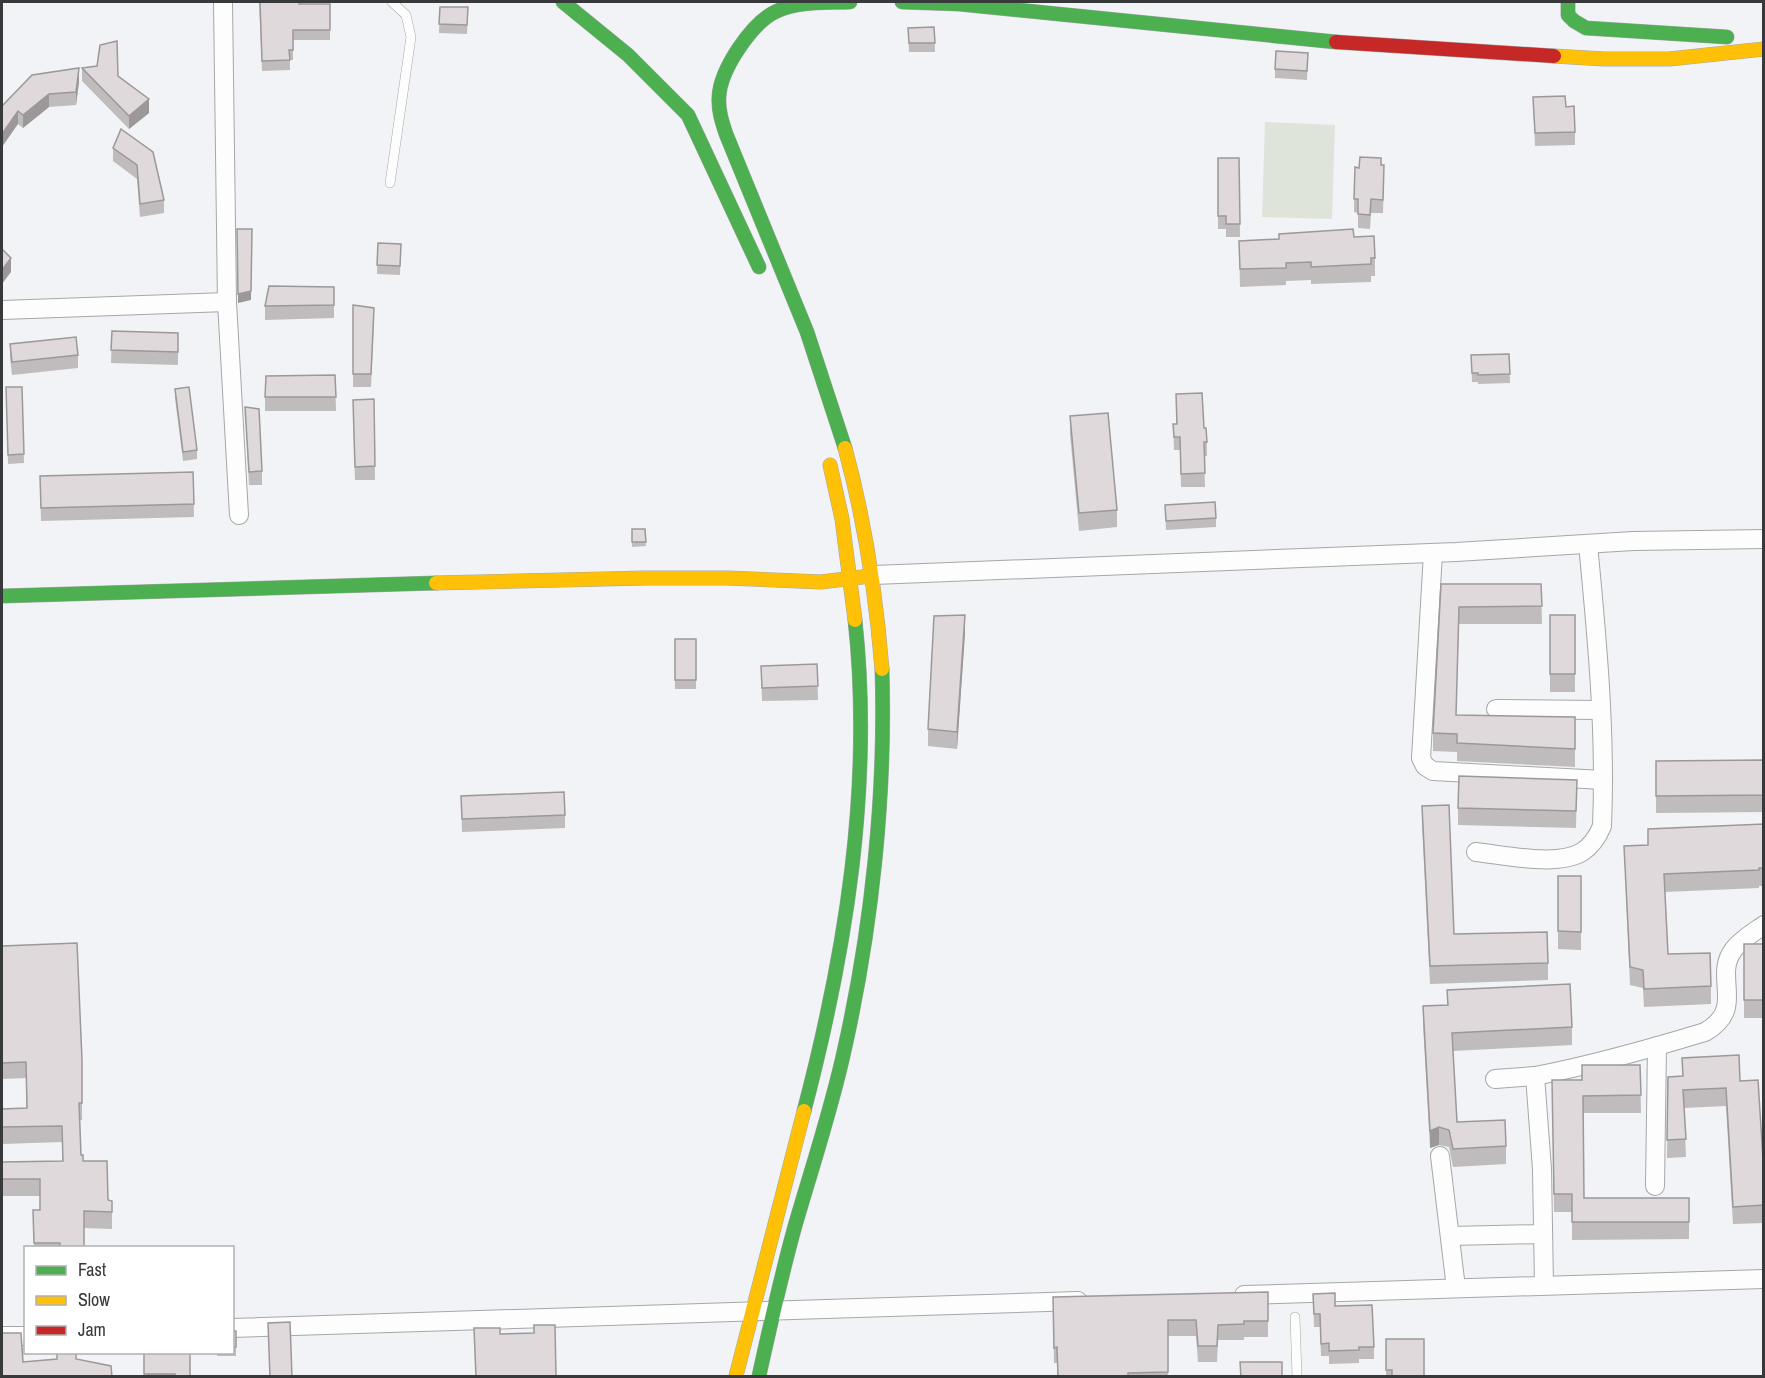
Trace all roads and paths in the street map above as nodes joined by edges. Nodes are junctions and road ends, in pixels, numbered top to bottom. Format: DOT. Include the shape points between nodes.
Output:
graph roads {
  1 [pos="223,2"];
  2 [pos="392,2"];
  3 [pos="562,2"];
  4 [pos="850,2"];
  5 [pos="902,2"];
  6 [pos="1568,2"];
  7 [pos="1764,40"];
  8 [pos="1764,50"];
  9 [pos="390,183"];
  10 [pos="766,282"];
  11 [pos="227,302"];
  12 [pos="2,310"];
  13 [pos="826,453"];
  14 [pos="239,515"];
  15 [pos="1764,539"];
  16 [pos="1588,544"];
  17 [pos="1433,553"];
  18 [pos="874,575"];
  19 [pos="850,578"];
  20 [pos="2,596"];
  21 [pos="1496,709"];
  22 [pos="1601,710"];
  23 [pos="1603,780"];
  24 [pos="1476,852"];
  25 [pos="1764,925"];
  26 [pos="1657,1046"];
  27 [pos="1535,1076"];
  28 [pos="1496,1080"];
  29 [pos="1440,1156"];
  30 [pos="1655,1186"];
  31 [pos="1542,1234"];
  32 [pos="1450,1236"];
  33 [pos="1764,1279"];
  34 [pos="1544,1285"];
  35 [pos="1456,1288"];
  36 [pos="1224,1296"];
  37 [pos="1094,1300"];
  38 [pos="1295,1306"];
  39 [pos="753,1310"];
  40 [pos="774,1311"];
  41 [pos="234,1328"];
  42 [pos="2,1336"];
  43 [pos="24,1336"];
  44 [pos="736,1377"];
  45 [pos="759,1377"];
  46 [pos="1297,1377"];
  1 -- 11 [label="street"];
  2 -- 9 [label="lane" via="406,15 411,37"];
  3 -- 10 [label="main road" via="628,56 688,115"];
  4 -- 18 [label="main road" via="799,4 769,14 737,51 719,96 725,131 799,309 837,417"];
  5 -- 8 [label="main road" via="959,4 1381,46 1604,59 1669,59"];
  6 -- 7 [label="main road" via="1568,14 1586,28"];
  11 -- 12 [label="street"];
  11 -- 14 [label="street"];
  13 -- 19 [label="main road" via="837,494"];
  15 -- 16 [label="street"];
  16 -- 17 [label="street"];
  16 -- 22 [label="street"];
  17 -- 18 [label="street"];
  17 -- 23 [label="street" via="1421,758 1425,765 1433,771 1464,774"];
  18 -- 19 [label="main road"];
  18 -- 40 [label="main road" via="882,645 883,717 878,836 869,910 844,1050"];
  19 -- 20 [label="main road" via="821,582 623,579"];
  19 -- 39 [label="main road" via="858,644 860,722 848,904 819,1056"];
  21 -- 22 [label="street"];
  22 -- 23 [label="street"];
  23 -- 24 [label="street" via="1602,826 1583,852 1564,859"];
  25 -- 26 [label="street" via="1730,956 1726,967 1726,1011 1717,1026"];
  26 -- 27 [label="street"];
  26 -- 30 [label="street"];
  27 -- 28 [label="street"];
  27 -- 31 [label="street"];
  29 -- 32 [label="street"];
  31 -- 32 [label="street"];
  31 -- 34 [label="street"];
  32 -- 35 [label="street"];
  33 -- 34 [label="street"];
  34 -- 35 [label="street"];
  35 -- 38 [label="street"];
  36 -- 38 [label="street"];
  37 -- 40 [label="street"];
  38 -- 46 [label="lane"];
  39 -- 40 [label="street"];
  39 -- 41 [label="street"];
  39 -- 44 [label="main road"];
  40 -- 45 [label="main road"];
  42 -- 43 [label="street"];
}
